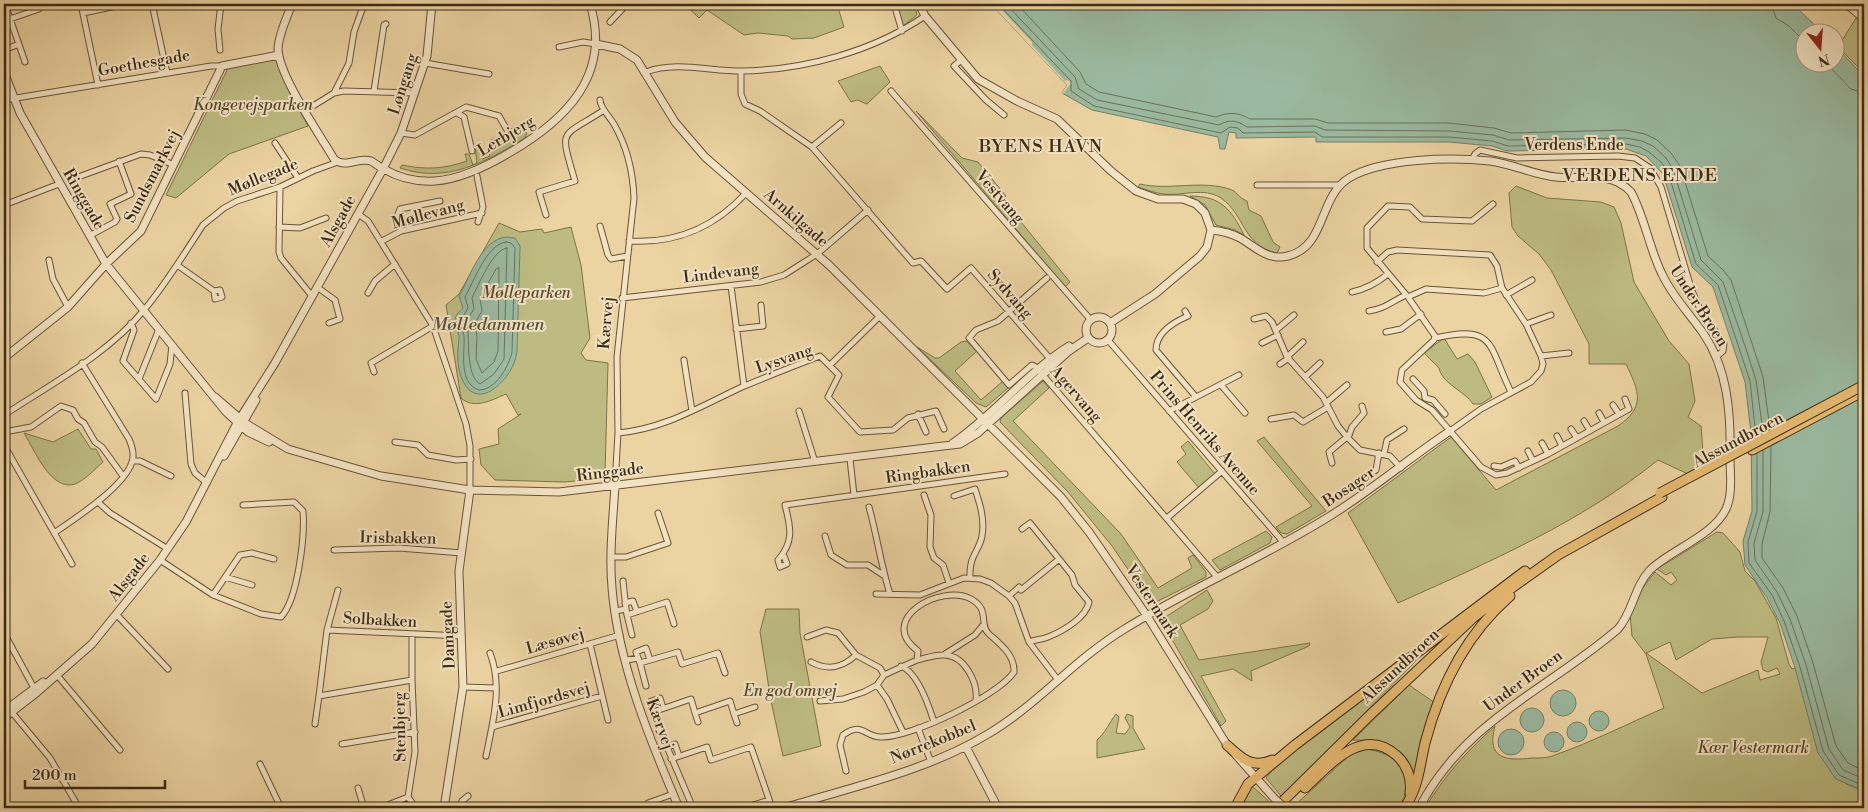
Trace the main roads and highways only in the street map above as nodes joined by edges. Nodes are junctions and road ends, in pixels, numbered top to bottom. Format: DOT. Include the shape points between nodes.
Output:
graph roads {
  1 [pos="1864,385"];
  2 [pos="1864,390"];
  3 [pos="1661,495"];
  4 [pos="1590,536"];
  5 [pos="1528,569"];
  6 [pos="1368,717"];
  7 [pos="1295,744"];
  8 [pos="1227,746"];
  9 [pos="1235,808"];
  10 [pos="1276,808"];
  11 [pos="1284,808"];
  12 [pos="1404,808"];
  1 -- 3 [label="highway, Alssundbroen, bridge"];
  2 -- 3 [label="highway, Alssundbroen"];
  3 -- 4 [label="highway, Alssundbroen"];
  3 -- 5 [label="highway, Alssundbroen" via="1577,538"];
  4 -- 6 [label="highway, Alssundbroen" via="1531,573 1486,608"];
  4 -- 12 [label="highway" via="1524,583 1471,637 1445,684 1415,786"];
  5 -- 6 [label="highway, Alssundbroen" via="1453,631"];
  5 -- 7 [label="highway"];
  6 -- 10 [label="highway"];
  7 -- 8 [label="highway" via="1271,761 1256,764 1246,761"];
  7 -- 9 [label="highway" via="1248,784"];
  11 -- 12 [label="highway" via="1342,754 1367,744 1392,752 1405,765 1410,782"];
}
